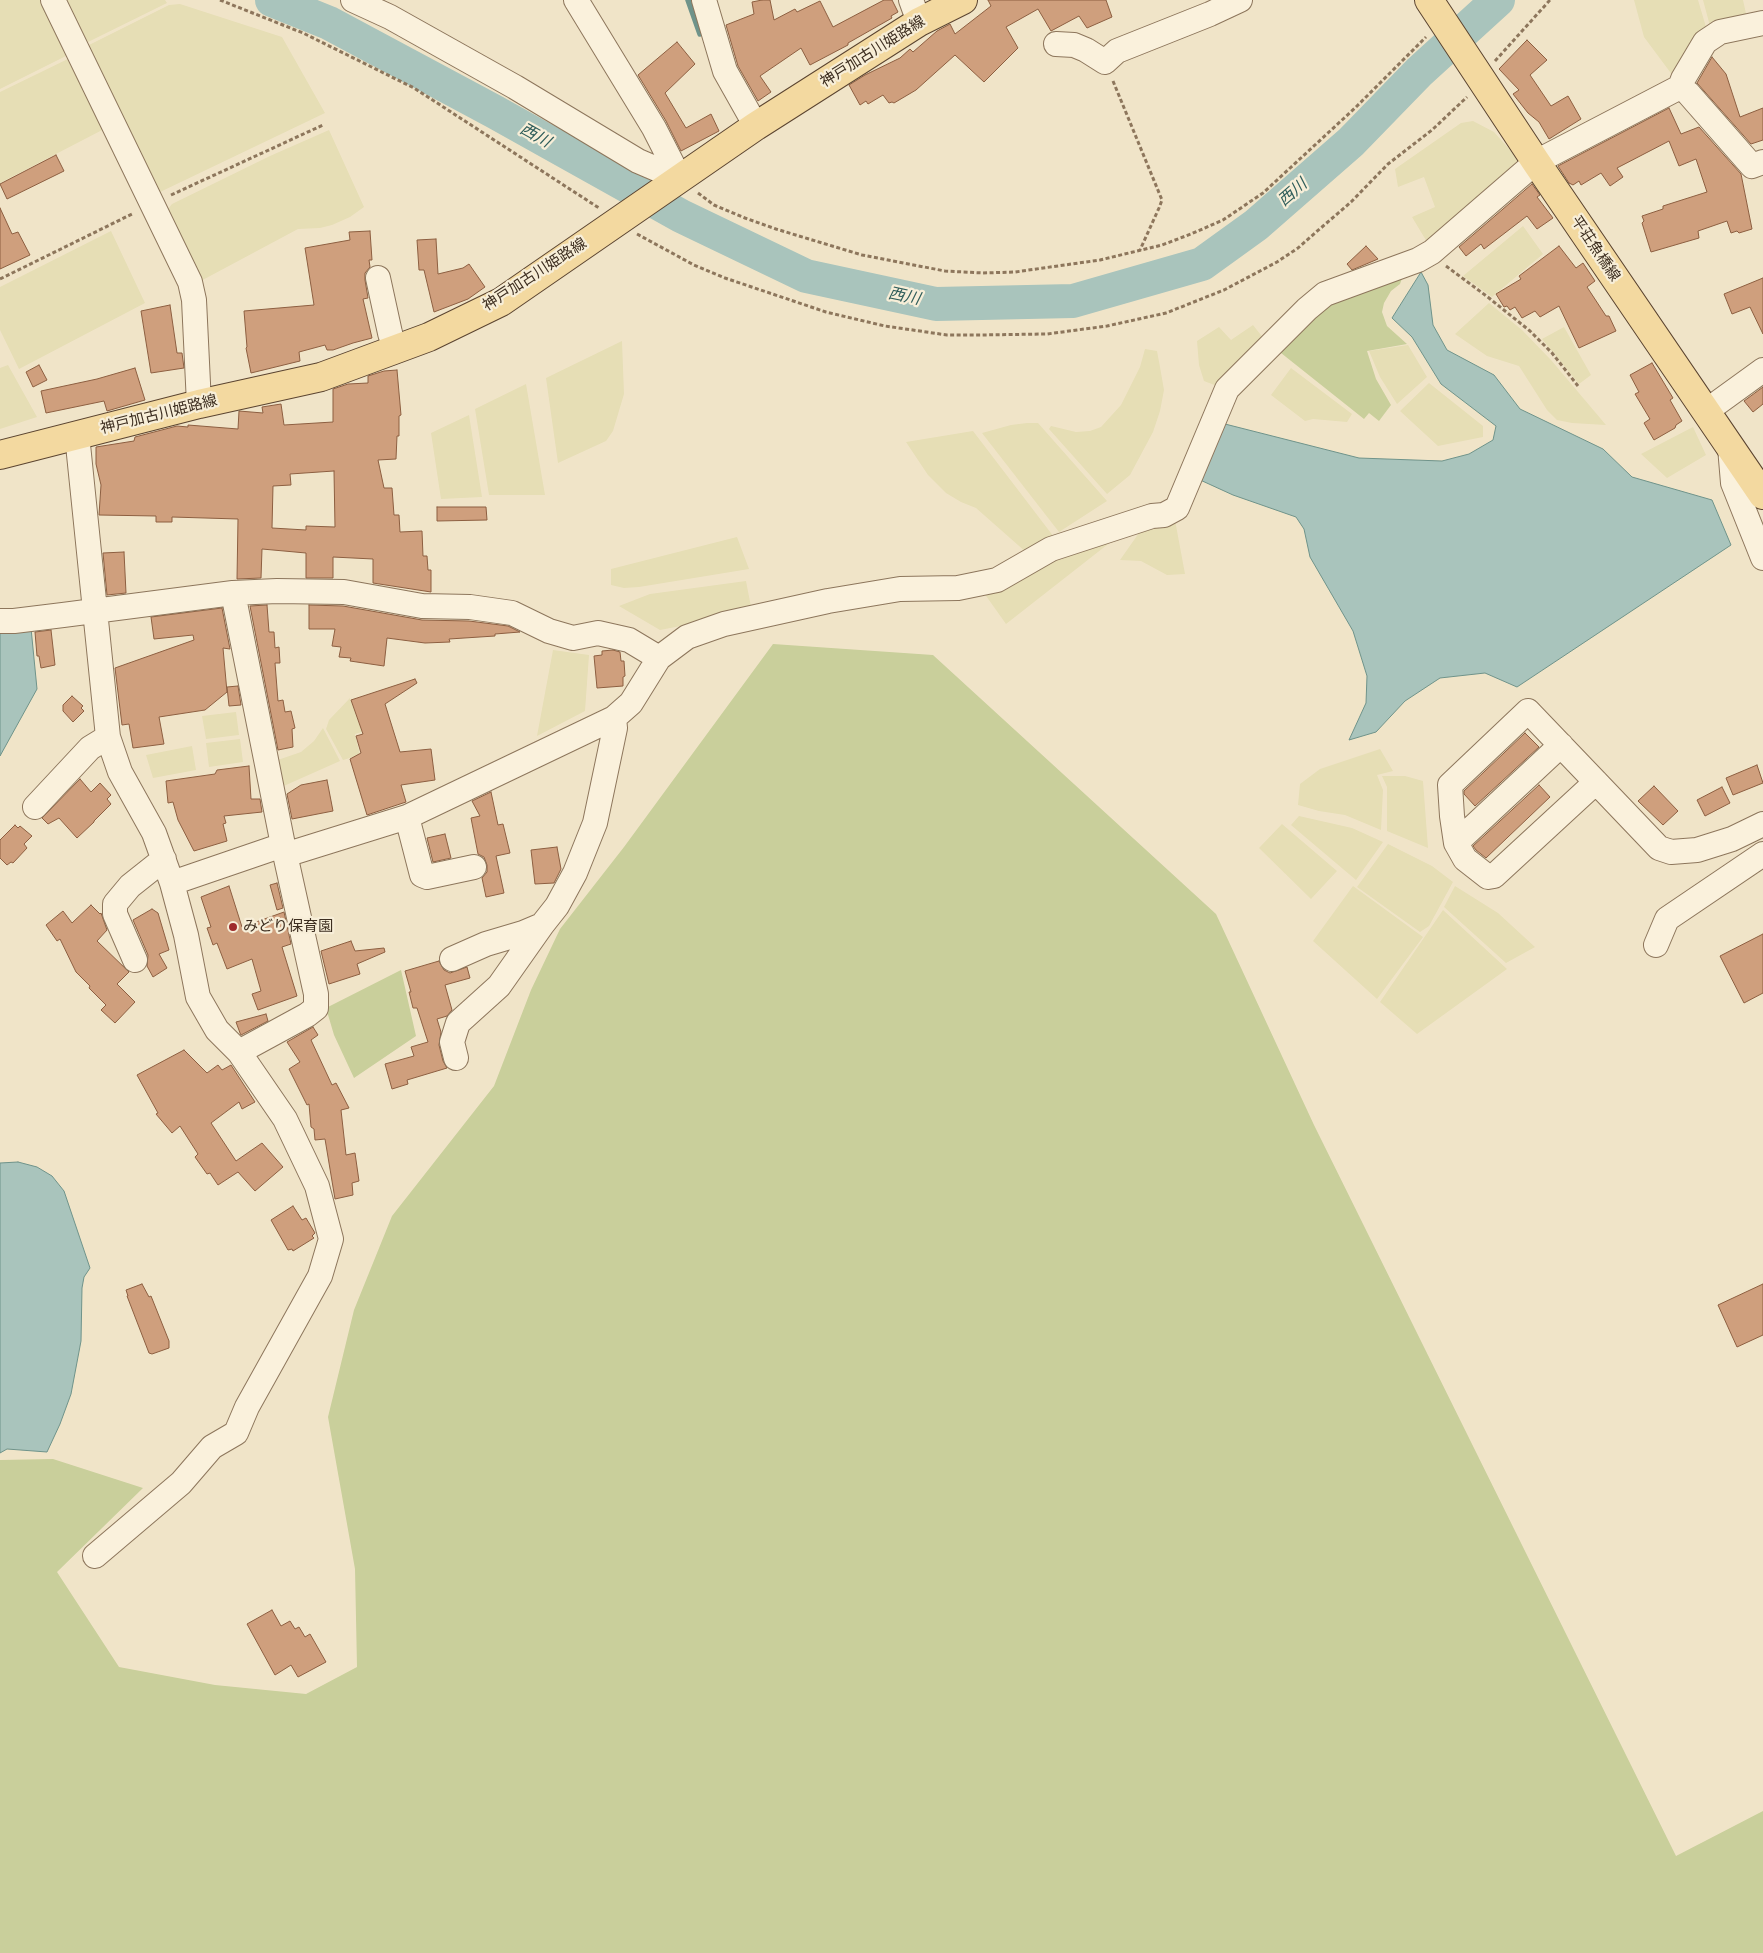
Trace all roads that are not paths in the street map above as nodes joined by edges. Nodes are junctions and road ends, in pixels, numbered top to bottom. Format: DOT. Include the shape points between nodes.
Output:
graph roads {
  1 [pos="53,0"];
  2 [pos="353,0"];
  3 [pos="576,0"];
  4 [pos="704,0"];
  5 [pos="963,0"];
  6 [pos="1240,0"];
  7 [pos="915,11"];
  8 [pos="1438,14"];
  9 [pos="1763,23"];
  10 [pos="1056,44"];
  11 [pos="1680,87"];
  12 [pos="756,126"];
  13 [pos="1536,162"];
  14 [pos="1763,162"];
  15 [pos="675,182"];
  16 [pos="378,278"];
  17 [pos="395,350"];
  18 [pos="1763,370"];
  19 [pos="199,404"];
  20 [pos="1705,412"];
  21 [pos="77,435"];
  22 [pos="1730,448"];
  23 [pos="0,455"];
  24 [pos="1763,495"];
  25 [pos="1763,558"];
  26 [pos="233,594"];
  27 [pos="94,611"];
  28 [pos="0,621"];
  29 [pos="659,658"];
  30 [pos="614,718"];
  31 [pos="108,737"];
  32 [pos="1561,745"];
  33 [pos="1596,782"];
  34 [pos="35,806"];
  35 [pos="407,817"];
  36 [pos="1763,824"];
  37 [pos="1456,843"];
  38 [pos="284,850"];
  39 [pos="1763,854"];
  40 [pos="164,860"];
  41 [pos="474,867"];
  42 [pos="172,883"];
  43 [pos="542,925"];
  44 [pos="1656,945"];
  45 [pos="452,959"];
  46 [pos="135,960"];
  47 [pos="239,1052"];
  48 [pos="456,1058"];
  49 [pos="95,1556"];
  1 -- 19 [label="street" via="190,282 194,300"];
  2 -- 15 [label="street" via="390,17 515,87"];
  3 -- 15 [label="street" via="654,128"];
  4 -- 12 [label="street" via="725,71"];
  5 -- 7 [label="main road, 神戸加古川姫路線"];
  6 -- 10 [label="street" via="1117,51 1105,62 1074,45"];
  7 -- 12 [label="main road, 神戸加古川姫路線"];
  8 -- 13 [label="main road, 平荘魚橋線"];
  9 -- 11 [label="street" via="1720,32 1706,42"];
  11 -- 13 [label="street"];
  11 -- 14 [label="street" via="1752,166"];
  12 -- 15 [label="main road, 神戸加古川姫路線"];
  13 -- 20 [label="main road, 平荘魚橋線"];
  13 -- 29 [label="street" via="1430,254 1325,294 1307,309 1227,389 1177,508 1164,515 1051,549 997,580 958,588 900,589 724,624 687,637"];
  15 -- 17 [label="main road, 神戸加古川姫路線" via="501,302"];
  16 -- 17 [label="street"];
  17 -- 19 [label="main road, 神戸加古川姫路線" via="321,377"];
  18 -- 20 [label="street"];
  19 -- 21 [label="main road, 神戸加古川姫路線"];
  20 -- 22 [label="main road, 平荘魚橋線"];
  21 -- 23 [label="main road, 神戸加古川姫路線"];
  21 -- 27 [label="street"];
  22 -- 24 [label="main road, 平荘魚橋線"];
  22 -- 25 [label="street" via="1733,483"];
  26 -- 27 [label="street"];
  26 -- 29 [label="street" via="344,592 422,606 512,614 573,638 598,633 629,640"];
  26 -- 38 [label="street"];
  27 -- 28 [label="street"];
  27 -- 31 [label="street"];
  29 -- 30 [label="street" via="631,704"];
  30 -- 35 [label="street"];
  30 -- 43 [label="street" via="615,728 595,823 575,873"];
  31 -- 34 [label="street" via="90,748"];
  31 -- 40 [label="street" via="120,772 154,833"];
  32 -- 33 [label="street"];
  32 -- 37 [label="street"];
  32 -- 37 [label="street" via="1528,711 1450,785"];
  33 -- 36 [label="street" via="1659,848 1671,852 1697,850"];
  33 -- 37 [label="street" via="1494,876 1488,876 1465,859"];
  35 -- 38 [label="street"];
  35 -- 41 [label="street" via="422,875 427,877"];
  38 -- 42 [label="street"];
  38 -- 47 [label="street" via="316,994 316,1008"];
  39 -- 44 [label="street" via="1667,919"];
  40 -- 42 [label="street"];
  40 -- 46 [label="street" via="130,886 115,904 115,914"];
  42 -- 47 [label="street" via="198,997 217,1030"];
  43 -- 45 [label="street"];
  43 -- 48 [label="street" via="499,986 458,1022 452,1042"];
  47 -- 49 [label="street" via="286,1119 317,1186 331,1239 320,1276 247,1407 236,1433 212,1447 181,1483"];
}
